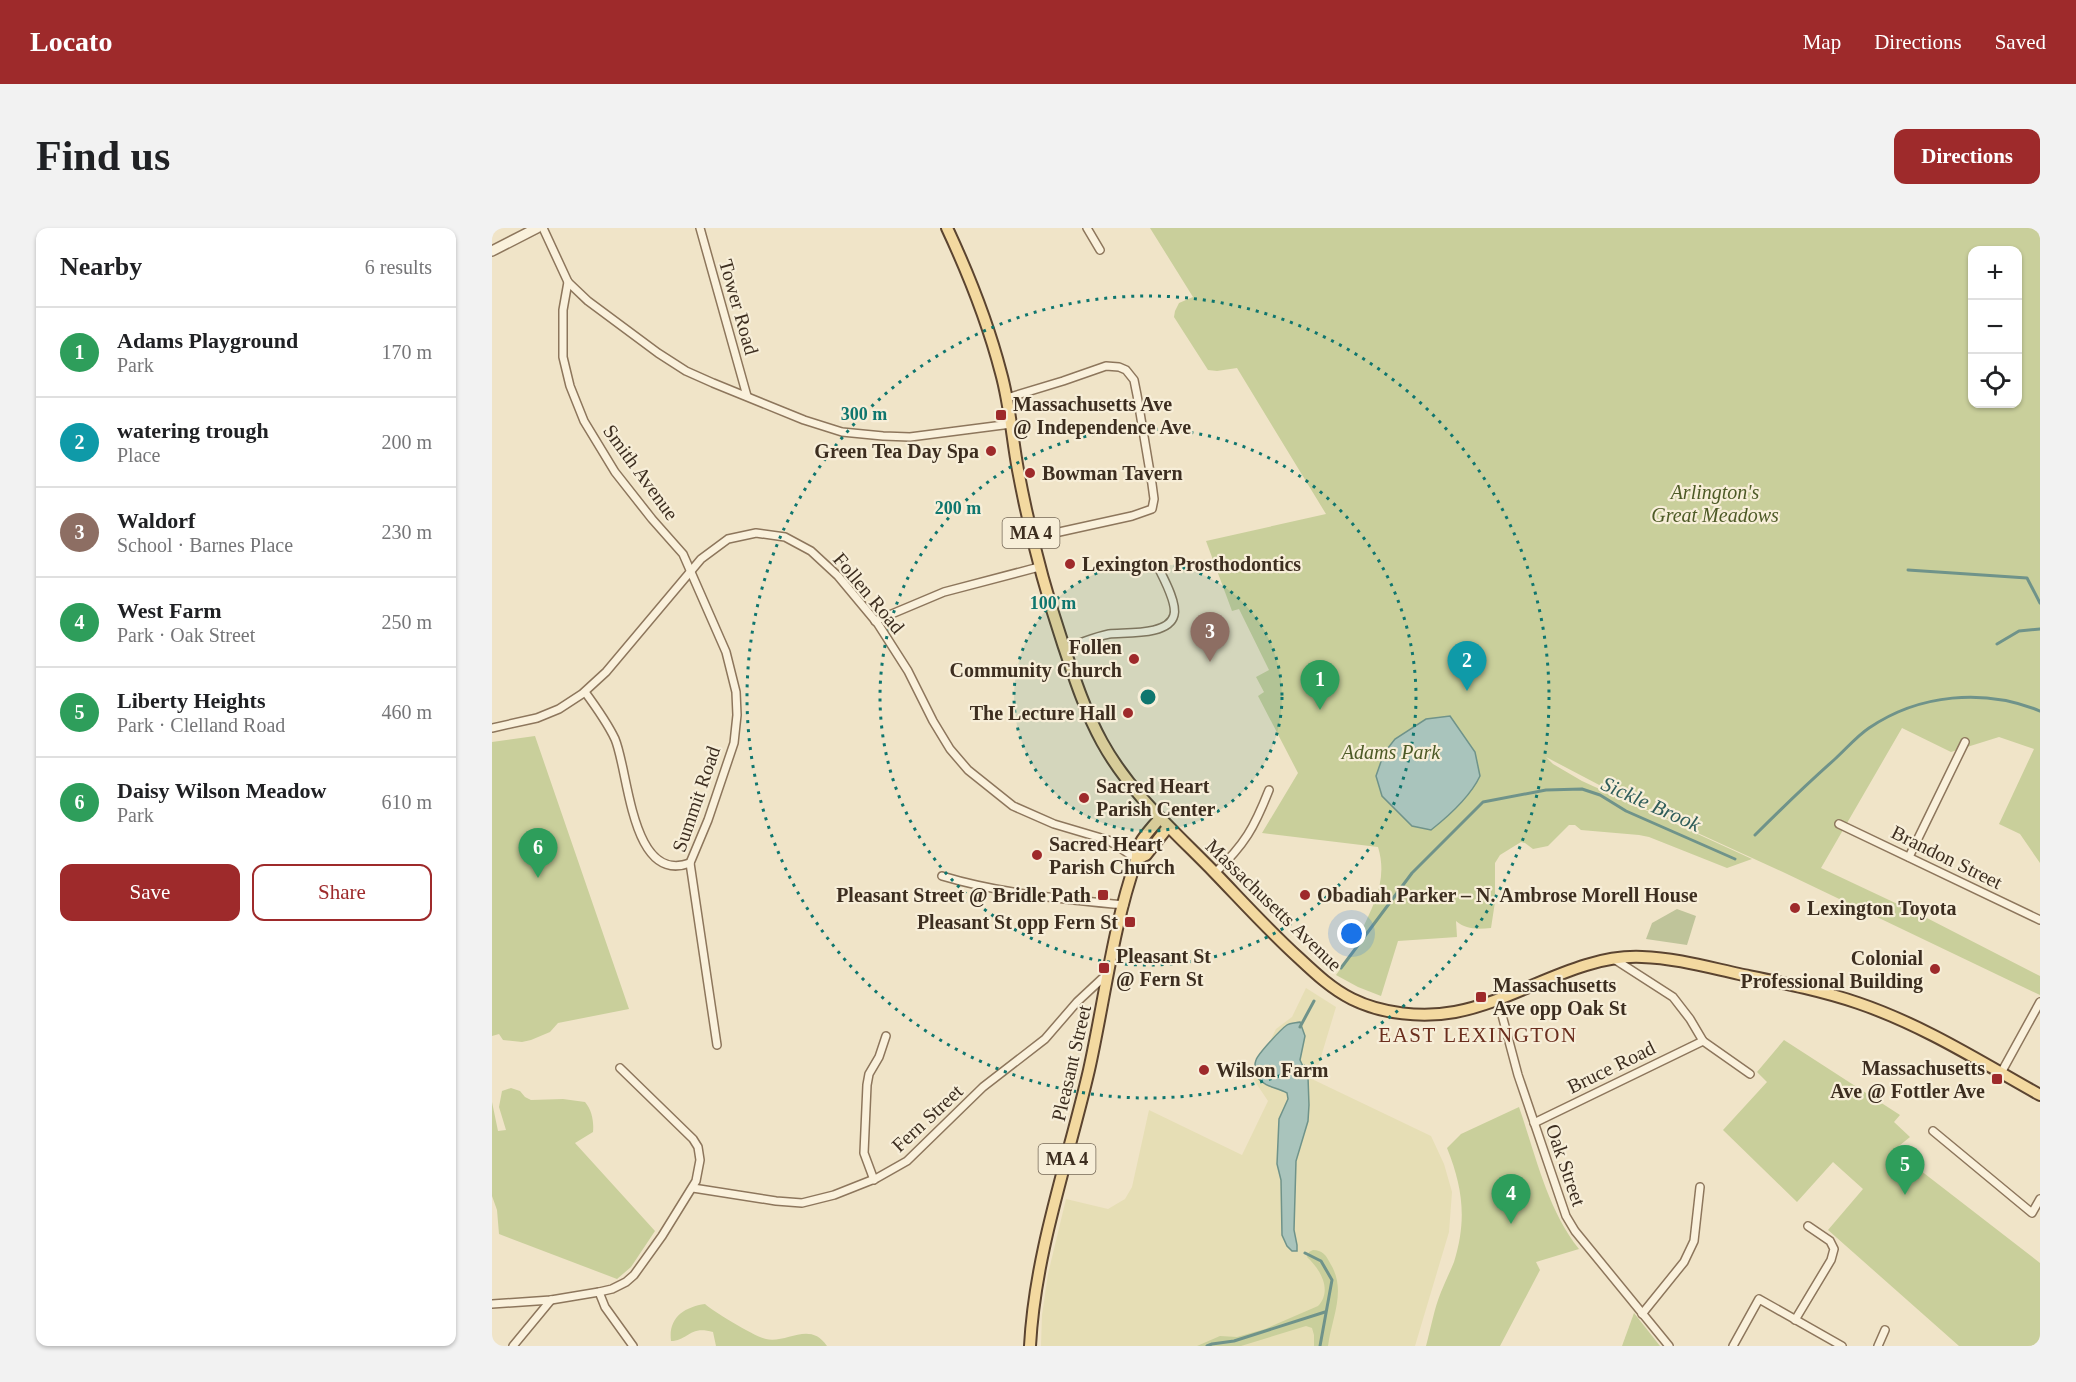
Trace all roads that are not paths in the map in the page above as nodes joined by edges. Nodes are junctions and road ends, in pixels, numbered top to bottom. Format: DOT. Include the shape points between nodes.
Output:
graph roads {
  1 [pos="537,228"];
  2 [pos="543,228"];
  3 [pos="700,228"];
  4 [pos="947,228"];
  5 [pos="1087,228"];
  6 [pos="1100,250"];
  7 [pos="492,251"];
  8 [pos="568,282"];
  9 [pos="747,396"];
  10 [pos="1007,398"];
  11 [pos="1011,424"];
  12 [pos="1032,538"];
  13 [pos="1040,567"];
  14 [pos="690,571"];
  15 [pos="1160,571"];
  16 [pos="875,621"];
  17 [pos="1064,648"];
  18 [pos="585,692"];
  19 [pos="492,728"];
  20 [pos="1965,742"];
  21 [pos="1269,790"];
  22 [pos="1159,819"];
  23 [pos="1839,824"];
  24 [pos="1168,827"];
  25 [pos="1909,857"];
  26 [pos="1137,859"];
  27 [pos="690,863"];
  28 [pos="1215,873"];
  29 [pos="942,876"];
  30 [pos="1124,905"];
  31 [pos="2040,920"];
  32 [pos="1614,959"];
  33 [pos="1108,973"];
  34 [pos="1498,1000"];
  35 [pos="2040,1002"];
  36 [pos="886,1036"];
  37 [pos="1703,1041"];
  38 [pos="717,1046"];
  39 [pos="620,1068"];
  40 [pos="2001,1073"];
  41 [pos="1750,1074"];
  42 [pos="2040,1095"];
  43 [pos="1534,1123"];
  44 [pos="1933,1131"];
  45 [pos="874,1180"];
  46 [pos="1700,1187"];
  47 [pos="693,1188"];
  48 [pos="2040,1198"];
  49 [pos="1808,1226"];
  50 [pos="599,1292"];
  51 [pos="551,1300"];
  52 [pos="492,1304"];
  53 [pos="1642,1314"];
  54 [pos="1796,1320"];
  55 [pos="1885,1330"];
  56 [pos="513,1346"];
  57 [pos="633,1346"];
  58 [pos="1030,1346"];
  59 [pos="1669,1346"];
  60 [pos="1733,1346"];
  61 [pos="1842,1346"];
  62 [pos="1878,1346"];
  1 -- 7 [label="street"];
  2 -- 8 [label="street"];
  3 -- 9 [label="street, Tower Road"];
  4 -- 10 [label="main road, Massachusetts Avenue / MA 4" via="991,336"];
  5 -- 6 [label="street"];
  8 -- 9 [label="street" via="588,301 686,371"];
  8 -- 14 [label="street, Smith Avenue" via="563,310 563,357 584,422 615,472 682,554"];
  9 -- 11 [label="street" via="833,429 883,436 910,437"];
  10 -- 11 [label="main road, Massachusetts Avenue / MA 4"];
  10 -- 12 [label="street" via="1106,366 1126,370 1134,380 1137,395 1153,492 1152,509"];
  11 -- 12 [label="main road, Massachusetts Avenue / MA 4"];
  12 -- 13 [label="main road, Massachusetts Avenue / MA 4"];
  13 -- 16 [label="street" via="944,592"];
  13 -- 17 [label="main road, Massachusetts Avenue / MA 4"];
  14 -- 16 [label="street, Follen Road" via="728,539 756,533 785,537 811,551"];
  14 -- 18 [label="street, Follen Road"];
  14 -- 27 [label="street, Summit Road" via="726,652 737,715 724,774"];
  15 -- 17 [label="street" via="1174,607 1171,621 1147,632 1110,634"];
  16 -- 26 [label="street, Follen Road" via="908,671 944,740 969,770 1013,806 1054,824 1108,840"];
  17 -- 22 [label="main road, Massachusetts Avenue / MA 4" via="1103,745"];
  18 -- 19 [label="street, Follen Road" via="537,718"];
  18 -- 27 [label="street" via="615,740 641,838 652,854 672,867"];
  20 -- 25 [label="street"];
  21 -- 28 [label="street" via="1245,841"];
  22 -- 24 [label="main road, Massachusetts Avenue"];
  22 -- 26 [label="main road, Pleasant Street / MA 4" via="1137,848"];
  23 -- 25 [label="street, Brandon Street"];
  24 -- 26 [label="main road, Pleasant Street" via="1146,855"];
  24 -- 28 [label="main road, Massachusetts Avenue"];
  25 -- 31 [label="street, Brandon Street"];
  26 -- 30 [label="main road, Pleasant Street / MA 4"];
  27 -- 38 [label="street, Summit Road"];
  28 -- 34 [label="main road, Massachusetts Avenue" via="1327,984 1353,1000 1408,1014 1455,1012"];
  29 -- 30 [label="street" via="999,891"];
  30 -- 33 [label="main road, Pleasant Street / MA 4"];
  32 -- 34 [label="main road, Massachusetts Avenue"];
  32 -- 37 [label="street" via="1673,997"];
  32 -- 40 [label="main road, Massachusetts Avenue" via="1674,960 1857,1002 1920,1029"];
  33 -- 45 [label="street, Fern Street" via="1045,1039 983,1087 907,1161"];
  33 -- 58 [label="main road, Pleasant Street / MA 4" via="1089,1070 1044,1248"];
  34 -- 43 [label="street, Oak Street"];
  35 -- 40 [label="street"];
  36 -- 45 [label="street" via="867,1085 864,1153"];
  37 -- 41 [label="street"];
  37 -- 43 [label="street, Bruce Road"];
  39 -- 47 [label="street" via="698,1147 700,1160"];
  40 -- 42 [label="main road, Massachusetts Avenue"];
  43 -- 53 [label="street, Oak Street" via="1566,1216"];
  44 -- 48 [label="street" via="2032,1213"];
  45 -- 47 [label="street, Fern Street" via="802,1203"];
  46 -- 53 [label="street" via="1694,1241 1684,1262"];
  47 -- 50 [label="street" via="634,1275"];
  49 -- 54 [label="street" via="1830,1241 1834,1249"];
  50 -- 51 [label="street"];
  50 -- 57 [label="street"];
  51 -- 52 [label="street"];
  51 -- 56 [label="street"];
  53 -- 59 [label="street, Oak Street"];
  54 -- 60 [label="street" via="1759,1299"];
  54 -- 61 [label="street"];
  55 -- 62 [label="street"];
}
